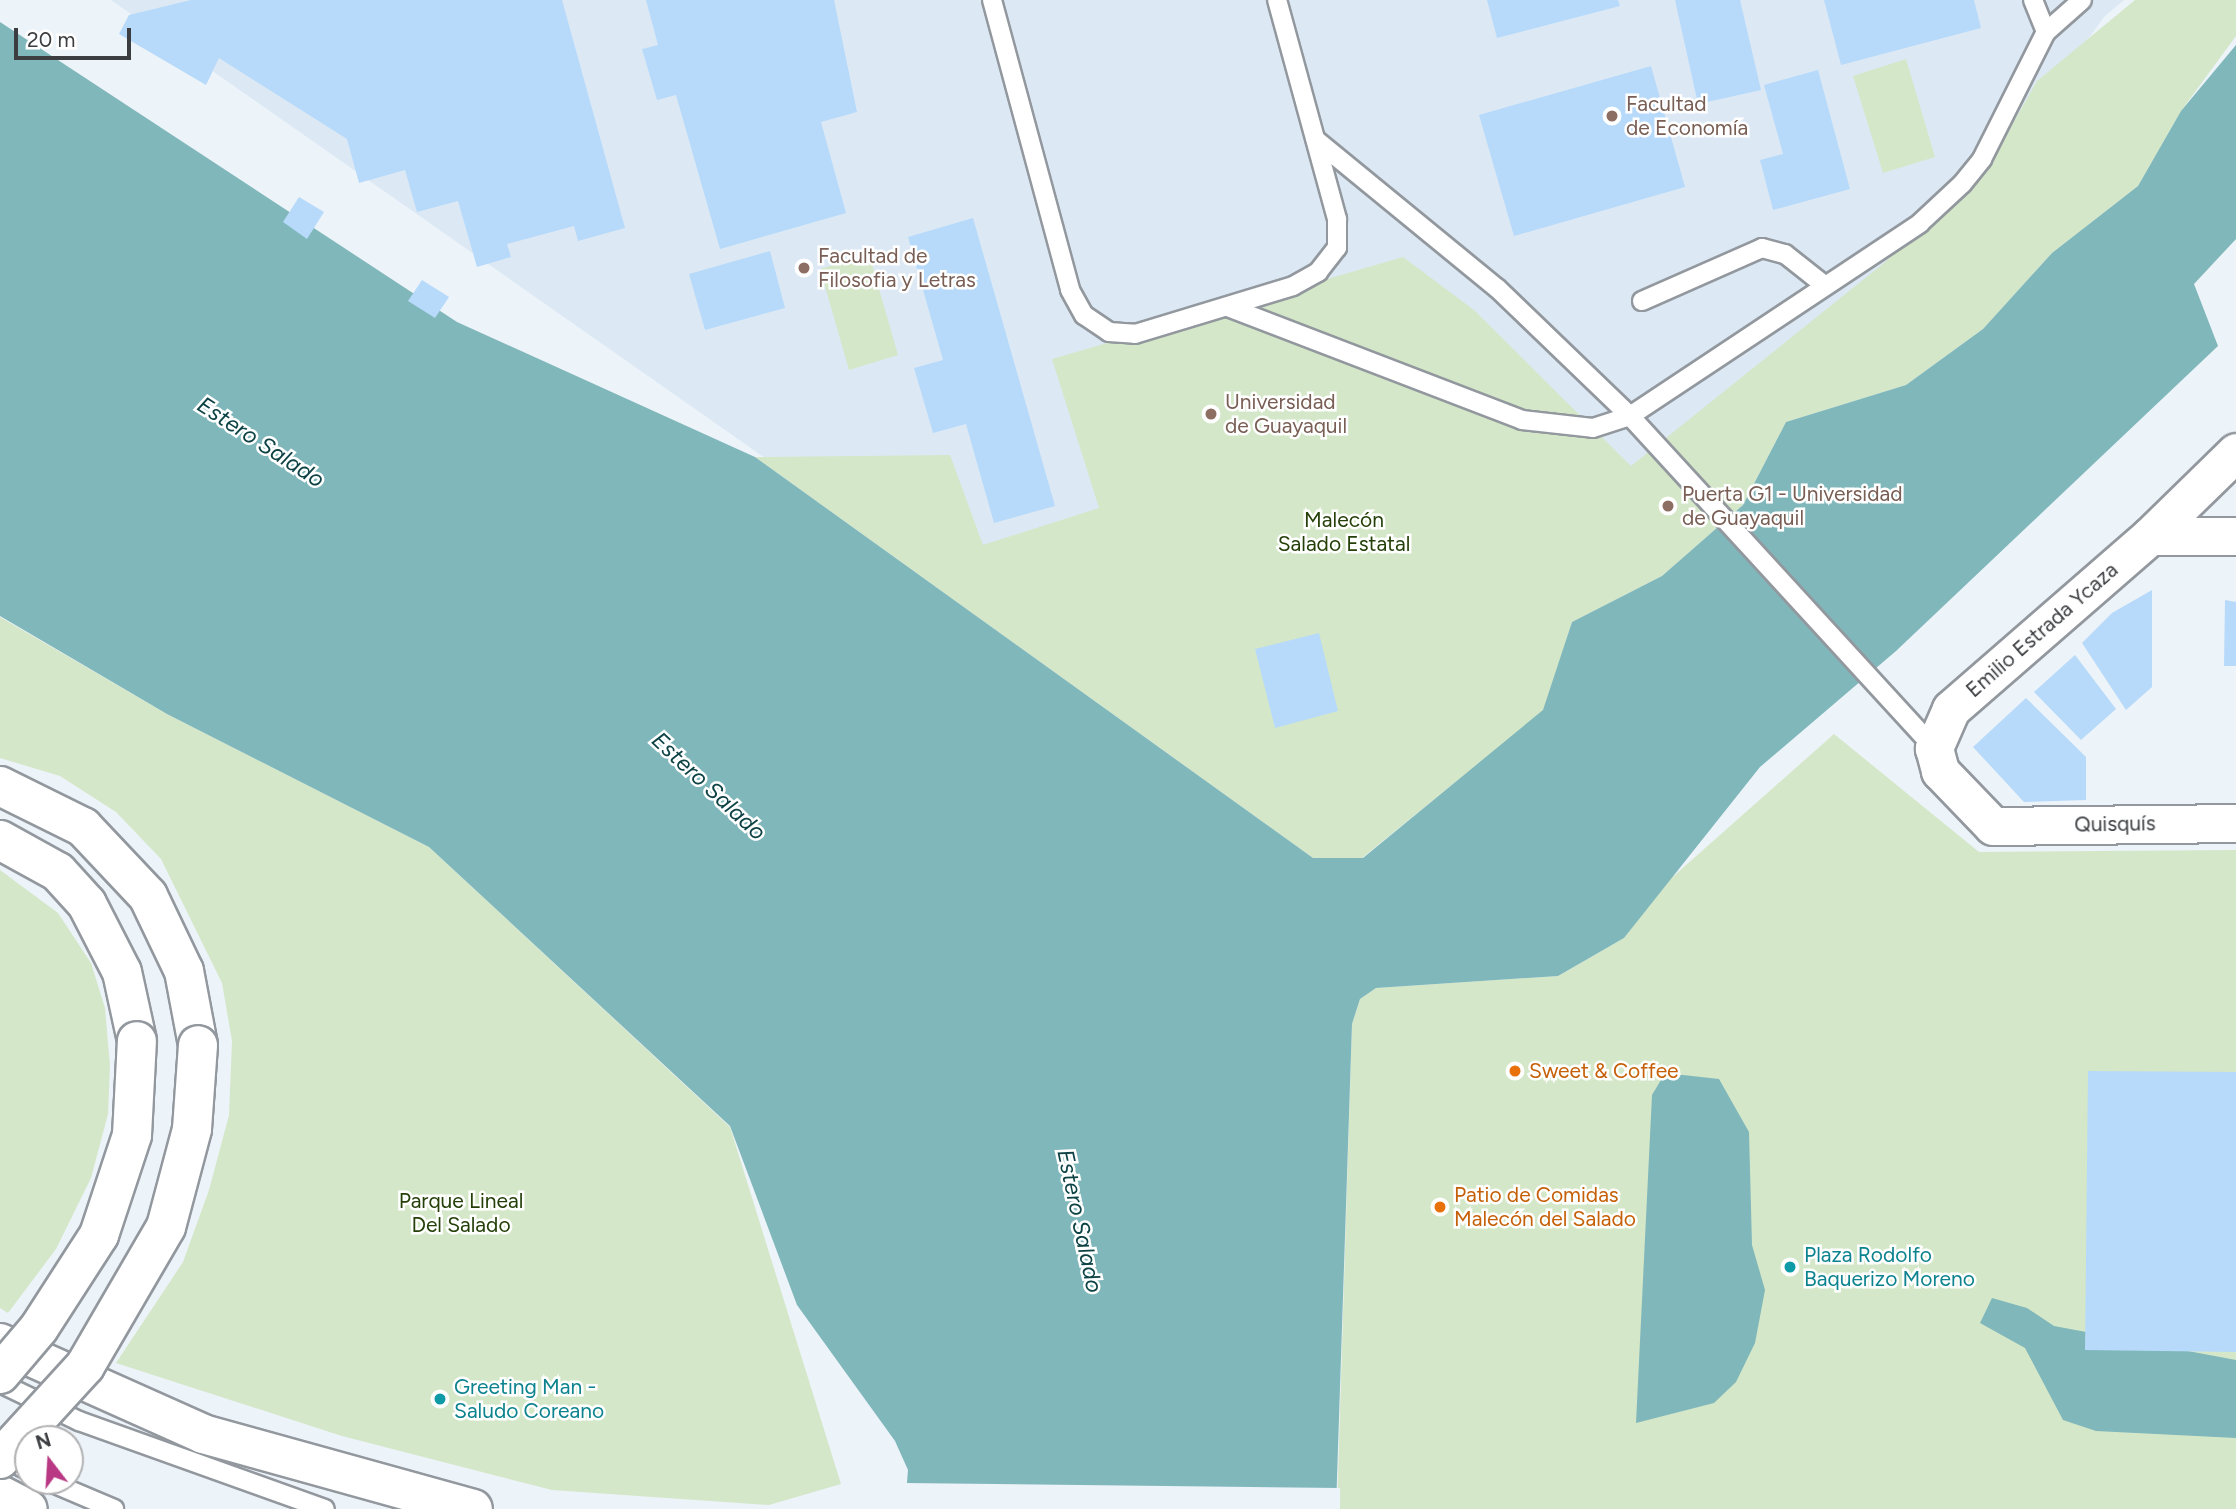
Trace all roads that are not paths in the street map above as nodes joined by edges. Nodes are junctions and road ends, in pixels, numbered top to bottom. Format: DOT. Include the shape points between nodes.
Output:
graph roads {
  1 [pos="992,0"];
  2 [pos="1277,0"];
  3 [pos="2033,0"];
  4 [pos="2082,0"];
  5 [pos="2046,32"];
  6 [pos="1316,140"];
  7 [pos="1824,284"];
  8 [pos="1642,301"];
  9 [pos="1228,307"];
  10 [pos="1630,416"];
  11 [pos="2236,452"];
  12 [pos="2150,536"];
  13 [pos="2236,536"];
  14 [pos="1934,748"];
  15 [pos="0,786"];
  16 [pos="2236,823"];
  17 [pos="0,840"];
  18 [pos="0,1343"];
  19 [pos="0,1374"];
  20 [pos="0,1383"];
  21 [pos="0,1457"];
  22 [pos="0,1495"];
  23 [pos="81,1495"];
  24 [pos="28,1509"];
  25 [pos="114,1509"];
  26 [pos="325,1509"];
  27 [pos="473,1509"];
  1 -- 9 [label="lane" via="1070,290 1084,315 1109,332 1135,334"];
  2 -- 6 [label="lane"];
  3 -- 5 [label="lane"];
  4 -- 5 [label="lane"];
  5 -- 7 [label="lane" via="1982,159 1962,184 1920,223"];
  6 -- 9 [label="lane" via="1337,219 1336,248 1318,272 1293,286"];
  6 -- 10 [label="lane" via="1497,288"];
  7 -- 8 [label="lane" via="1786,254 1762,248"];
  7 -- 10 [label="lane"];
  9 -- 10 [label="lane" via="1522,420 1593,428"];
  10 -- 14 [label="lane"];
  11 -- 12 [label="street, Emilio Estrada Ycaza"];
  12 -- 13 [label="street"];
  12 -- 14 [label="street, Emilio Estrada Ycaza" via="1951,709"];
  14 -- 16 [label="street, Quisquís" via="1940,771 1993,825"];
  15 -- 21 [label="main road, bridge" via="83,827 148,896 184,971 198,1045 192,1129 166,1227 85,1366"];
  17 -- 19 [label="main road, bridge" via="58,872 87,904 121,972 137,1041 132,1135 99,1235 39,1328"];
  18 -- 27 [label="main road" via="203,1434"];
  20 -- 26 [label="lane" via="79,1421"];
  22 -- 24 [label="main road"];
  23 -- 25 [label="lane"];
}
